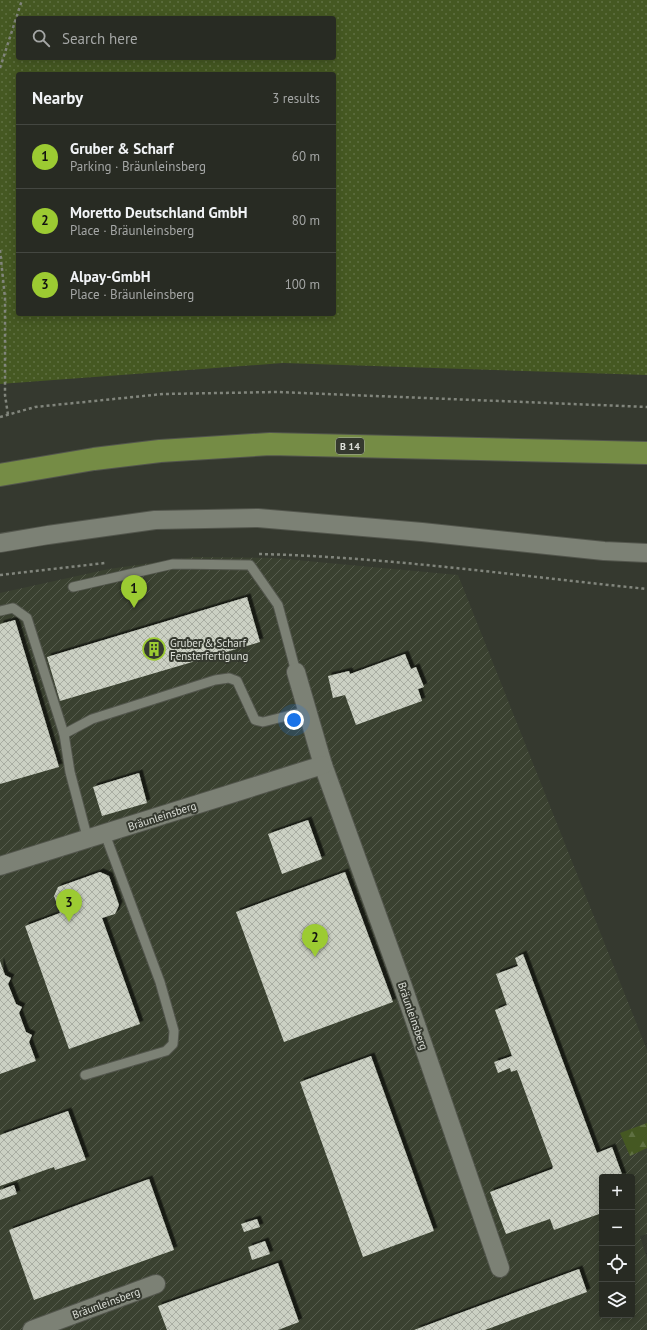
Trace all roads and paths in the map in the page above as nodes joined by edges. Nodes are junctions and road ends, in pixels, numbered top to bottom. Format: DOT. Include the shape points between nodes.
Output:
graph roads {
  1 [pos="22,0"];
  2 [pos="17,16"];
  3 [pos="16,19"];
  4 [pos="0,68"];
  5 [pos="0,250"];
  6 [pos="647,407"];
  7 [pos="8,415"];
  8 [pos="0,417"];
  9 [pos="647,453"];
  10 [pos="54,465"];
  11 [pos="0,475"];
  12 [pos="0,486"];
  13 [pos="0,543"];
  14 [pos="647,553"];
  15 [pos="254,554"];
  16 [pos="108,562"];
  17 [pos="0,575"];
  18 [pos="73,586"];
  19 [pos="647,589"];
  20 [pos="0,611"];
  21 [pos="296,672"];
  22 [pos="307,711"];
  23 [pos="64,734"];
  24 [pos="323,765"];
  25 [pos="105,834"];
  26 [pos="88,840"];
  27 [pos="0,866"];
  28 [pos="85,1075"];
  29 [pos="500,1268"];
  30 [pos="156,1284"];
  31 [pos="32,1330"];
  1 -- 2 [label="path"];
  3 -- 4 [label="path"];
  5 -- 7 [label="path" via="5,298 5,395"];
  6 -- 7 [label="path" via="270,392 163,394 35,408"];
  7 -- 8 [label="path"];
  9 -- 10 [label="main road, B 14" via="270,444 160,451"];
  10 -- 11 [label="main road, B 14"];
  10 -- 12 [label="main road"];
  13 -- 14 [label="street" via="155,520 258,518"];
  15 -- 19 [label="path" via="415,565"];
  16 -- 17 [label="path"];
  18 -- 21 [label="lane" via="174,564 250,565 278,605"];
  20 -- 23 [label="lane" via="13,608 27,618"];
  21 -- 22 [label="street, Bräunleinsberg"];
  22 -- 23 [label="lane" via="263,722 255,720 237,681 228,678 92,720"];
  22 -- 24 [label="street, Bräunleinsberg"];
  23 -- 26 [label="lane" via="70,772"];
  24 -- 25 [label="street, Bräunleinsberg"];
  24 -- 29 [label="street, Bräunleinsberg"];
  25 -- 26 [label="street, Bräunleinsberg"];
  25 -- 28 [label="lane" via="160,982 174,1031 173,1044 166,1051"];
  26 -- 27 [label="street, Bräunleinsberg"];
  30 -- 31 [label="street, Bräunleinsberg"];
}
